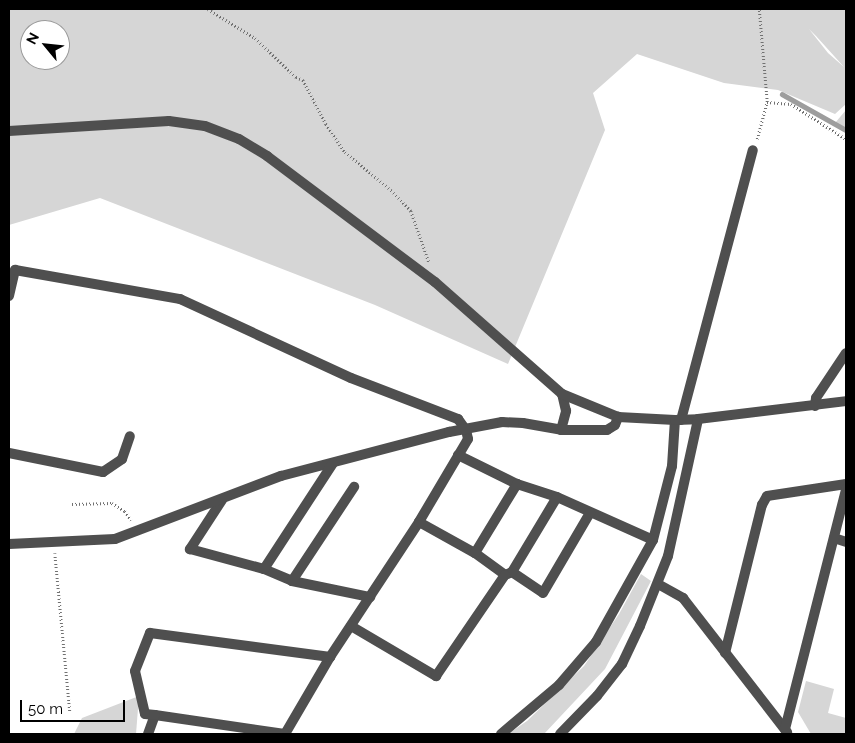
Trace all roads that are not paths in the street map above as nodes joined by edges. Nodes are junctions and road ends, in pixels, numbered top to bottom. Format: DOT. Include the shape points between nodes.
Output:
graph roads {
  1 [pos="9,131"];
  2 [pos="754,150"];
  3 [pos="9,296"];
  4 [pos="846,353"];
  5 [pos="562,394"];
  6 [pos="846,401"];
  7 [pos="815,406"];
  8 [pos="618,417"];
  9 [pos="698,419"];
  10 [pos="678,420"];
  11 [pos="466,430"];
  12 [pos="561,430"];
  13 [pos="130,436"];
  14 [pos="9,453"];
  15 [pos="458,456"];
  16 [pos="332,463"];
  17 [pos="517,484"];
  18 [pos="846,484"];
  19 [pos="354,487"];
  20 [pos="846,488"];
  21 [pos="557,497"];
  22 [pos="222,500"];
  23 [pos="590,513"];
  24 [pos="419,522"];
  25 [pos="834,538"];
  26 [pos="653,540"];
  27 [pos="846,542"];
  28 [pos="9,544"];
  29 [pos="475,553"];
  30 [pos="264,569"];
  31 [pos="508,573"];
  32 [pos="292,581"];
  33 [pos="658,584"];
  34 [pos="370,597"];
  35 [pos="351,626"];
  36 [pos="725,653"];
  37 [pos="330,657"];
  38 [pos="155,715"];
  39 [pos="787,732"];
  40 [pos="148,734"];
  41 [pos="285,734"];
  42 [pos="501,734"];
  43 [pos="560,734"];
  1 -- 5 [label="street" via="169,121 205,126 239,139 267,156 435,282"];
  2 -- 10 [label="street"];
  3 -- 11 [label="street" via="15,270 180,299 351,378 458,419"];
  4 -- 7 [label="street" via="816,398"];
  5 -- 8 [label="street"];
  5 -- 12 [label="street" via="566,411"];
  6 -- 7 [label="street"];
  7 -- 9 [label="street"];
  8 -- 10 [label="street"];
  8 -- 12 [label="street" via="607,430"];
  9 -- 10 [label="street"];
  9 -- 33 [label="street" via="678,520"];
  10 -- 26 [label="street" via="672,466"];
  11 -- 12 [label="street" via="502,422"];
  11 -- 15 [label="street" via="468,439"];
  11 -- 16 [label="street"];
  13 -- 14 [label="street" via="122,459 103,472"];
  15 -- 17 [label="street"];
  15 -- 24 [label="street"];
  16 -- 22 [label="street" via="281,476"];
  16 -- 30 [label="street"];
  17 -- 21 [label="street"];
  17 -- 29 [label="street"];
  18 -- 36 [label="street" via="767,496 762,505"];
  19 -- 32 [label="street"];
  20 -- 25 [label="street"];
  21 -- 23 [label="street"];
  21 -- 31 [label="street"];
  22 -- 28 [label="street" via="115,539"];
  22 -- 30 [label="street" via="190,548"];
  23 -- 26 [label="street"];
  23 -- 31 [label="street" via="543,593"];
  24 -- 29 [label="street"];
  24 -- 34 [label="street"];
  25 -- 27 [label="street"];
  25 -- 39 [label="street"];
  26 -- 42 [label="street" via="596,642 559,685"];
  29 -- 31 [label="street"];
  30 -- 32 [label="street"];
  31 -- 35 [label="street" via="436,676"];
  32 -- 34 [label="street"];
  33 -- 36 [label="street" via="683,598"];
  33 -- 43 [label="street" via="622,664 597,696"];
  34 -- 35 [label="street"];
  35 -- 37 [label="street"];
  36 -- 39 [label="street"];
  37 -- 38 [label="street" via="150,633 136,671 146,714"];
  37 -- 41 [label="street"];
  38 -- 40 [label="street"];
  38 -- 41 [label="street"];
}
